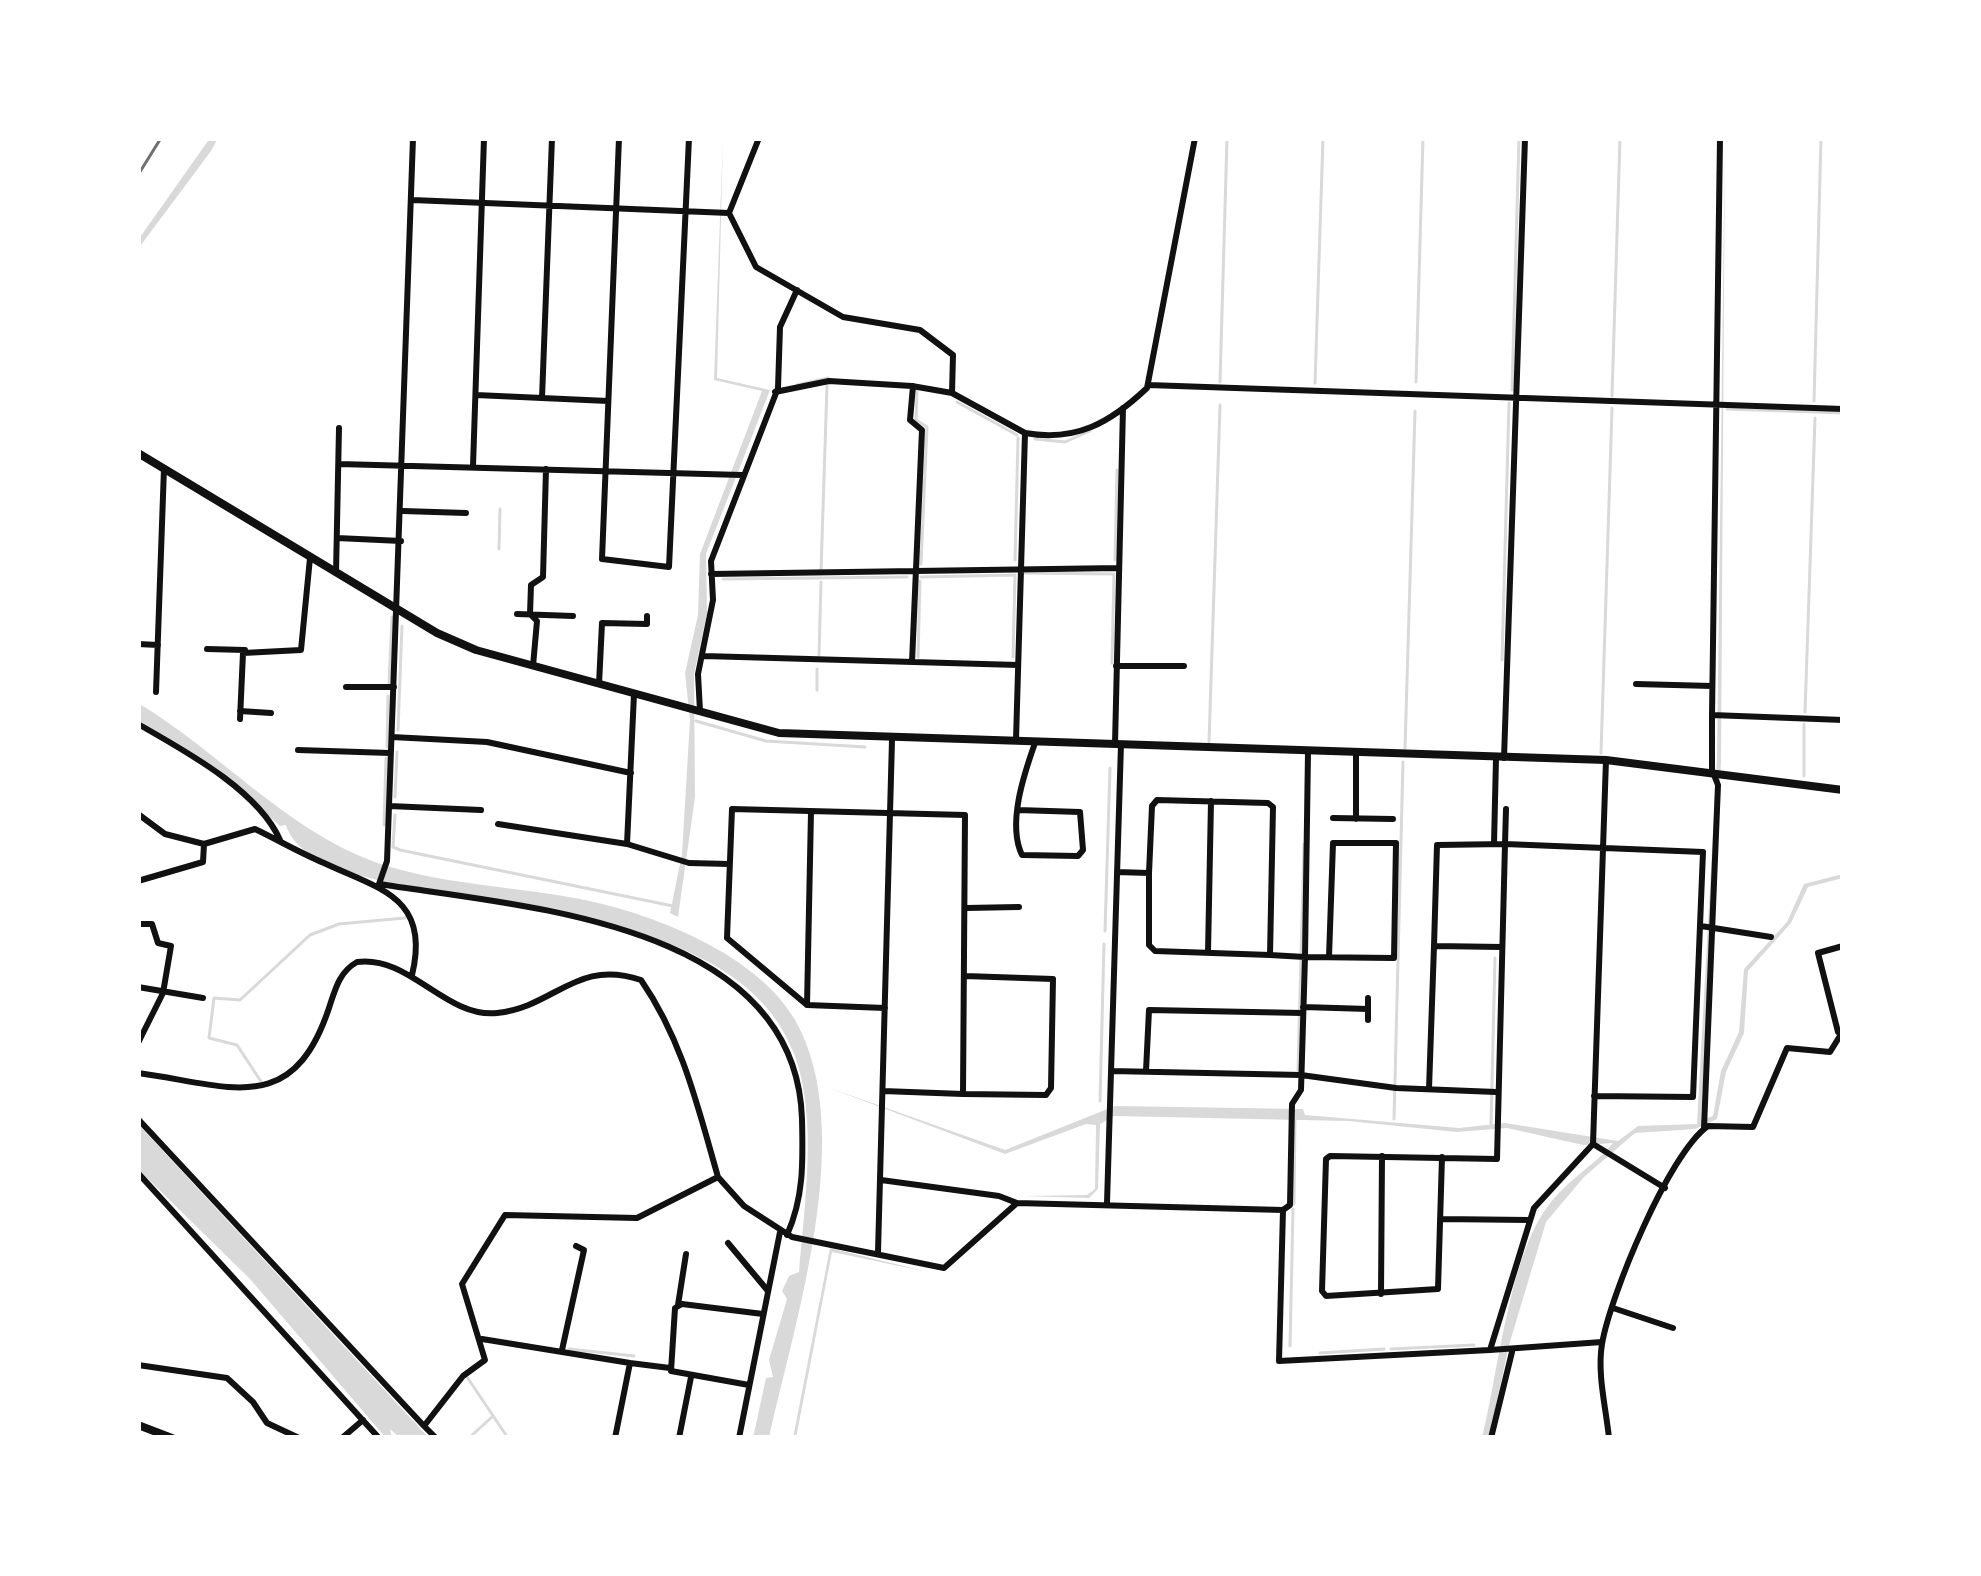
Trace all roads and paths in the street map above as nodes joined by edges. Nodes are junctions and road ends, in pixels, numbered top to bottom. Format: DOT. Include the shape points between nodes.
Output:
graph roads {
  1 [pos="413,138"];
  2 [pos="484,138"];
  3 [pos="552,138"];
  4 [pos="619,138"];
  5 [pos="689,138"];
  6 [pos="759,138"];
  7 [pos="1195,138"];
  8 [pos="1525,138"];
  9 [pos="1720,138"];
  10 [pos="412,200"];
  11 [pos="482,201"];
  12 [pos="550,203"];
  13 [pos="616,205"];
  14 [pos="687,208"];
  15 [pos="729,213"];
  16 [pos="796,290"];
  17 [pos="1148,385"];
  18 [pos="913,386"];
  19 [pos="775,392"];
  20 [pos="952,393"];
  21 [pos="476,395"];
  22 [pos="542,398"];
  23 [pos="1517,398"];
  24 [pos="608,400"];
  25 [pos="1717,404"];
  26 [pos="1123,408"];
  27 [pos="1843,409"];
  28 [pos="339,428"];
  29 [pos="1025,433"];
  30 [pos="138,453"];
  31 [pos="339,464"];
  32 [pos="404,466"];
  33 [pos="472,466"];
  34 [pos="164,468"];
  35 [pos="546,468"];
  36 [pos="606,470"];
  37 [pos="676,473"];
  38 [pos="738,475"];
  39 [pos="403,511"];
  40 [pos="466,513"];
  41 [pos="337,538"];
  42 [pos="401,541"];
  43 [pos="310,558"];
  44 [pos="1022,566"];
  45 [pos="1119,568"];
  46 [pos="914,572"];
  47 [pos="335,574"];
  48 [pos="711,574"];
  49 [pos="399,610"];
  50 [pos="517,614"];
  51 [pos="530,614"];
  52 [pos="573,616"];
  53 [pos="647,616"];
  54 [pos="138,644"];
  55 [pos="158,645"];
  56 [pos="207,649"];
  57 [pos="247,650"];
  58 [pos="703,656"];
  59 [pos="912,662"];
  60 [pos="1018,665"];
  61 [pos="533,666"];
  62 [pos="1117,666"];
  63 [pos="1184,667"];
  64 [pos="599,684"];
  65 [pos="1636,684"];
  66 [pos="1712,686"];
  67 [pos="346,687"];
  68 [pos="394,687"];
  69 [pos="157,692"];
  70 [pos="634,694"];
  71 [pos="700,711"];
  72 [pos="271,713"];
  73 [pos="1712,715"];
  74 [pos="1843,719"];
  75 [pos="138,724"];
  76 [pos="392,737"];
  77 [pos="892,740"];
  78 [pos="1016,742"];
  79 [pos="1034,743"];
  80 [pos="1118,744"];
  81 [pos="298,750"];
  82 [pos="1308,752"];
  83 [pos="391,753"];
  84 [pos="1357,753"];
  85 [pos="1500,758"];
  86 [pos="1606,760"];
  87 [pos="1712,770"];
  88 [pos="631,773"];
  89 [pos="1843,790"];
  90 [pos="1211,801"];
  91 [pos="389,806"];
  92 [pos="1506,809"];
  93 [pos="482,810"];
  94 [pos="1018,810"];
  95 [pos="811,812"];
  96 [pos="890,813"];
  97 [pos="138,814"];
  98 [pos="1333,818"];
  99 [pos="1357,819"];
  100 [pos="1393,819"];
  101 [pos="498,824"];
  102 [pos="280,840"];
  103 [pos="204,844"];
  104 [pos="627,844"];
  105 [pos="1494,844"];
  106 [pos="1505,844"];
  107 [pos="1603,848"];
  108 [pos="729,864"];
  109 [pos="1117,872"];
  110 [pos="1149,873"];
  111 [pos="138,881"];
  112 [pos="380,882"];
  113 [pos="966,908"];
  114 [pos="1019,908"];
  115 [pos="138,924"];
  116 [pos="1701,926"];
  117 [pos="1714,928"];
  118 [pos="1771,938"];
  119 [pos="1434,946"];
  120 [pos="1843,946"];
  121 [pos="1502,947"];
  122 [pos="1208,953"];
  123 [pos="1270,955"];
  124 [pos="1305,957"];
  125 [pos="1329,957"];
  126 [pos="412,976"];
  127 [pos="965,976"];
  128 [pos="138,987"];
  129 [pos="164,993"];
  130 [pos="203,998"];
  131 [pos="1368,998"];
  132 [pos="807,1005"];
  133 [pos="884,1008"];
  134 [pos="1368,1009"];
  135 [pos="1303,1010"];
  136 [pos="1368,1020"];
  137 [pos="1841,1031"];
  138 [pos="138,1043"];
  139 [pos="1111,1071"];
  140 [pos="1146,1071"];
  141 [pos="138,1073"];
  142 [pos="1301,1075"];
  143 [pos="1429,1089"];
  144 [pos="883,1091"];
  145 [pos="1498,1092"];
  146 [pos="963,1094"];
  147 [pos="1594,1096"];
  148 [pos="138,1119"];
  149 [pos="1704,1129"];
  150 [pos="1593,1144"];
  151 [pos="1382,1156"];
  152 [pos="1442,1157"];
  153 [pos="138,1173"];
  154 [pos="718,1177"];
  155 [pos="881,1180"];
  156 [pos="1665,1188"];
  157 [pos="1017,1203"];
  158 [pos="1107,1203"];
  159 [pos="1283,1210"];
  160 [pos="1440,1219"];
  161 [pos="1529,1220"];
  162 [pos="786,1235"];
  163 [pos="728,1243"];
  164 [pos="576,1246"];
  165 [pos="878,1252"];
  166 [pos="686,1254"];
  167 [pos="768,1291"];
  168 [pos="1381,1294"];
  169 [pos="678,1305"];
  170 [pos="1613,1308"];
  171 [pos="763,1314"];
  172 [pos="1673,1328"];
  173 [pos="482,1339"];
  174 [pos="1602,1342"];
  175 [pos="562,1350"];
  176 [pos="1490,1350"];
  177 [pos="1512,1352"];
  178 [pos="630,1363"];
  179 [pos="138,1365"];
  180 [pos="670,1368"];
  181 [pos="691,1376"];
  182 [pos="749,1385"];
  183 [pos="363,1420"];
  184 [pos="138,1424"];
  185 [pos="424,1426"];
  186 [pos="172,1438"];
  187 [pos="299,1438"];
  188 [pos="341,1438"];
  189 [pos="380,1438"];
  190 [pos="436,1438"];
  191 [pos="615,1438"];
  192 [pos="680,1438"];
  193 [pos="739,1438"];
  194 [pos="1491,1438"];
  195 [pos="1609,1438"];
  1 -- 10 [label="street"];
  2 -- 11 [label="street"];
  3 -- 12 [label="street"];
  4 -- 13 [label="street"];
  5 -- 14 [label="street"];
  6 -- 15 [label="street"];
  7 -- 17 [label="street"];
  8 -- 23 [label="street"];
  9 -- 25 [label="street"];
  10 -- 11 [label="street"];
  10 -- 32 [label="street"];
  11 -- 12 [label="street"];
  11 -- 21 [label="street"];
  12 -- 13 [label="street"];
  12 -- 22 [label="street"];
  13 -- 14 [label="street"];
  13 -- 24 [label="street"];
  14 -- 15 [label="street"];
  14 -- 37 [label="street"];
  15 -- 16 [label="street" via="756,268"];
  16 -- 19 [label="street" via="780,327"];
  16 -- 20 [label="street" via="844,317 934,338 953,355"];
  17 -- 23 [label="street"];
  17 -- 26 [label="street"];
  18 -- 19 [label="street" via="829,381"];
  18 -- 20 [label="street"];
  18 -- 46 [label="street" via="910,420 922,430"];
  19 -- 38 [label="street"];
  20 -- 29 [label="street"];
  21 -- 22 [label="street"];
  21 -- 33 [label="street"];
  22 -- 24 [label="street"];
  23 -- 25 [label="street"];
  23 -- 85 [label="street"];
  24 -- 36 [label="street"];
  25 -- 27 [label="street"];
  25 -- 66 [label="street"];
  26 -- 29 [label="street" via="1065,438"];
  26 -- 45 [label="street"];
  28 -- 31 [label="street"];
  29 -- 44 [label="street"];
  30 -- 34 [label="main road"];
  31 -- 32 [label="street"];
  31 -- 41 [label="street"];
  32 -- 33 [label="street"];
  32 -- 39 [label="street"];
  33 -- 35 [label="street"];
  34 -- 43 [label="main road"];
  34 -- 55 [label="street"];
  35 -- 36 [label="street"];
  35 -- 51 [label="street" via="543,577 531,585"];
  36 -- 37 [label="street"];
  36 -- 37 [label="street" via="602,560 669,567"];
  37 -- 38 [label="street"];
  38 -- 48 [label="street"];
  39 -- 40 [label="street"];
  39 -- 42 [label="street"];
  41 -- 42 [label="street"];
  41 -- 47 [label="street"];
  42 -- 49 [label="street"];
  43 -- 47 [label="main road"];
  43 -- 57 [label="street" via="301,650"];
  44 -- 45 [label="street"];
  44 -- 46 [label="street"];
  44 -- 60 [label="street"];
  45 -- 62 [label="street"];
  46 -- 48 [label="street"];
  46 -- 59 [label="street"];
  47 -- 49 [label="main road"];
  48 -- 58 [label="street"];
  49 -- 61 [label="main road" via="476,650"];
  49 -- 68 [label="street"];
  50 -- 51 [label="street"];
  51 -- 52 [label="street"];
  51 -- 61 [label="street" via="537,621"];
  53 -- 64 [label="street" via="646,624 602,622"];
  54 -- 55 [label="street"];
  55 -- 69 [label="street"];
  56 -- 57 [label="street"];
  57 -- 72 [label="street" via="240,715"];
  58 -- 59 [label="street"];
  58 -- 71 [label="street"];
  59 -- 60 [label="street"];
  60 -- 78 [label="street"];
  61 -- 64 [label="main road"];
  62 -- 63 [label="street"];
  62 -- 80 [label="street"];
  64 -- 70 [label="main road"];
  65 -- 66 [label="street"];
  66 -- 73 [label="street"];
  67 -- 68 [label="street"];
  68 -- 76 [label="street"];
  70 -- 71 [label="main road"];
  70 -- 88 [label="street"];
  71 -- 77 [label="main road" via="779,734"];
  73 -- 74 [label="street"];
  73 -- 87 [label="street"];
  75 -- 102 [label="street" via="228,784 271,820"];
  76 -- 83 [label="street"];
  76 -- 88 [label="street" via="487,742"];
  77 -- 78 [label="main road"];
  77 -- 96 [label="street"];
  78 -- 79 [label="main road"];
  79 -- 80 [label="main road"];
  79 -- 94 [label="street"];
  80 -- 82 [label="main road"];
  80 -- 109 [label="street"];
  81 -- 83 [label="street"];
  82 -- 84 [label="main road"];
  82 -- 124 [label="street"];
  83 -- 91 [label="street"];
  84 -- 85 [label="main road"];
  84 -- 99 [label="street"];
  85 -- 86 [label="main road"];
  85 -- 105 [label="street"];
  86 -- 87 [label="main road"];
  86 -- 107 [label="street"];
  87 -- 89 [label="main road"];
  87 -- 117 [label="street"];
  88 -- 104 [label="street"];
  90 -- 110 [label="street" via="1157,800"];
  90 -- 122 [label="street"];
  90 -- 123 [label="street" via="1273,807"];
  91 -- 93 [label="street"];
  91 -- 112 [label="street"];
  92 -- 106 [label="street"];
  94 -- 94 [label="street" via="1022,855 1083,850 1080,812"];
  95 -- 96 [label="street"];
  95 -- 108 [label="street" via="732,809"];
  95 -- 132 [label="street"];
  96 -- 113 [label="street" via="965,814"];
  96 -- 133 [label="street"];
  97 -- 103 [label="street" via="166,834"];
  98 -- 99 [label="street"];
  99 -- 100 [label="street"];
  101 -- 104 [label="street"];
  102 -- 103 [label="street" via="251,829"];
  102 -- 112 [label="street"];
  103 -- 111 [label="street" via="203,862"];
  104 -- 108 [label="street" via="689,863"];
  105 -- 106 [label="street"];
  105 -- 119 [label="street" via="1437,844"];
  106 -- 107 [label="street"];
  106 -- 121 [label="street"];
  107 -- 116 [label="street" via="1703,852"];
  107 -- 147 [label="street"];
  108 -- 132 [label="street" via="727,938"];
  109 -- 110 [label="street"];
  109 -- 139 [label="street"];
  110 -- 122 [label="street" via="1149,945"];
  112 -- 126 [label="street" via="411,919"];
  112 -- 162 [label="street" via="612,926 699,962 744,993 780,1031 799,1082 802,1187"];
  113 -- 114 [label="street"];
  113 -- 127 [label="street"];
  115 -- 129 [label="street" via="152,923 158,943 170,946"];
  116 -- 117 [label="street"];
  116 -- 147 [label="street" via="1693,1097"];
  117 -- 118 [label="street"];
  117 -- 149 [label="street"];
  119 -- 121 [label="street"];
  119 -- 143 [label="street"];
  120 -- 137 [label="street" via="1817,953"];
  121 -- 145 [label="street"];
  122 -- 123 [label="street"];
  123 -- 124 [label="street"];
  124 -- 125 [label="street"];
  124 -- 135 [label="street"];
  125 -- 125 [label="street" via="1394,958 1396,843 1333,843"];
  126 -- 141 [label="street" via="365,961 350,965 317,1044 265,1089"];
  126 -- 154 [label="street" via="452,1002 496,1013 604,970 640,980 690,1076"];
  127 -- 146 [label="street"];
  127 -- 146 [label="street" via="1053,979 1046,1095"];
  128 -- 129 [label="street"];
  129 -- 130 [label="street"];
  129 -- 138 [label="street"];
  131 -- 134 [label="street"];
  132 -- 133 [label="street"];
  133 -- 144 [label="street"];
  134 -- 135 [label="street"];
  134 -- 136 [label="street"];
  135 -- 140 [label="street" via="1149,1010"];
  135 -- 142 [label="street"];
  137 -- 149 [label="street" via="1830,1052 1787,1048 1753,1126"];
  139 -- 140 [label="street"];
  139 -- 158 [label="street"];
  140 -- 142 [label="street"];
  142 -- 143 [label="street"];
  142 -- 159 [label="street" via="1292,1104 1290,1205"];
  143 -- 145 [label="street"];
  144 -- 146 [label="street"];
  144 -- 155 [label="street"];
  145 -- 152 [label="street" via="1497,1159"];
  147 -- 150 [label="street"];
  148 -- 185 [label="street"];
  149 -- 156 [label="street"];
  150 -- 156 [label="street"];
  150 -- 161 [label="street"];
  151 -- 152 [label="street"];
  151 -- 168 [label="street"];
  151 -- 168 [label="street" via="1326,1160 1322,1291"];
  152 -- 160 [label="street"];
  153 -- 183 [label="street"];
  154 -- 162 [label="street"];
  154 -- 173 [label="street" via="637,1218 506,1215 461,1284"];
  155 -- 157 [label="street"];
  155 -- 165 [label="street"];
  156 -- 170 [label="street"];
  157 -- 158 [label="street"];
  157 -- 165 [label="street" via="944,1268"];
  158 -- 159 [label="street"];
  159 -- 176 [label="street" via="1280,1361"];
  160 -- 161 [label="street"];
  160 -- 168 [label="street" via="1438,1289"];
  161 -- 176 [label="street"];
  162 -- 165 [label="street"];
  162 -- 167 [label="street"];
  163 -- 167 [label="street"];
  164 -- 175 [label="street" via="584,1250"];
  166 -- 169 [label="street"];
  167 -- 171 [label="street"];
  169 -- 171 [label="street"];
  169 -- 180 [label="street"];
  170 -- 172 [label="street"];
  170 -- 174 [label="street"];
  171 -- 182 [label="street"];
  173 -- 175 [label="street"];
  173 -- 185 [label="street" via="485,1360"];
  174 -- 177 [label="street"];
  174 -- 195 [label="street"];
  175 -- 178 [label="street"];
  176 -- 177 [label="street"];
  177 -- 194 [label="street"];
  178 -- 180 [label="street"];
  178 -- 191 [label="street"];
  179 -- 187 [label="street" via="226,1378 266,1423"];
  180 -- 181 [label="street"];
  181 -- 182 [label="street"];
  181 -- 192 [label="street"];
  182 -- 193 [label="street"];
  183 -- 188 [label="street"];
  183 -- 189 [label="street"];
  184 -- 186 [label="main road"];
  185 -- 190 [label="street"];
}
